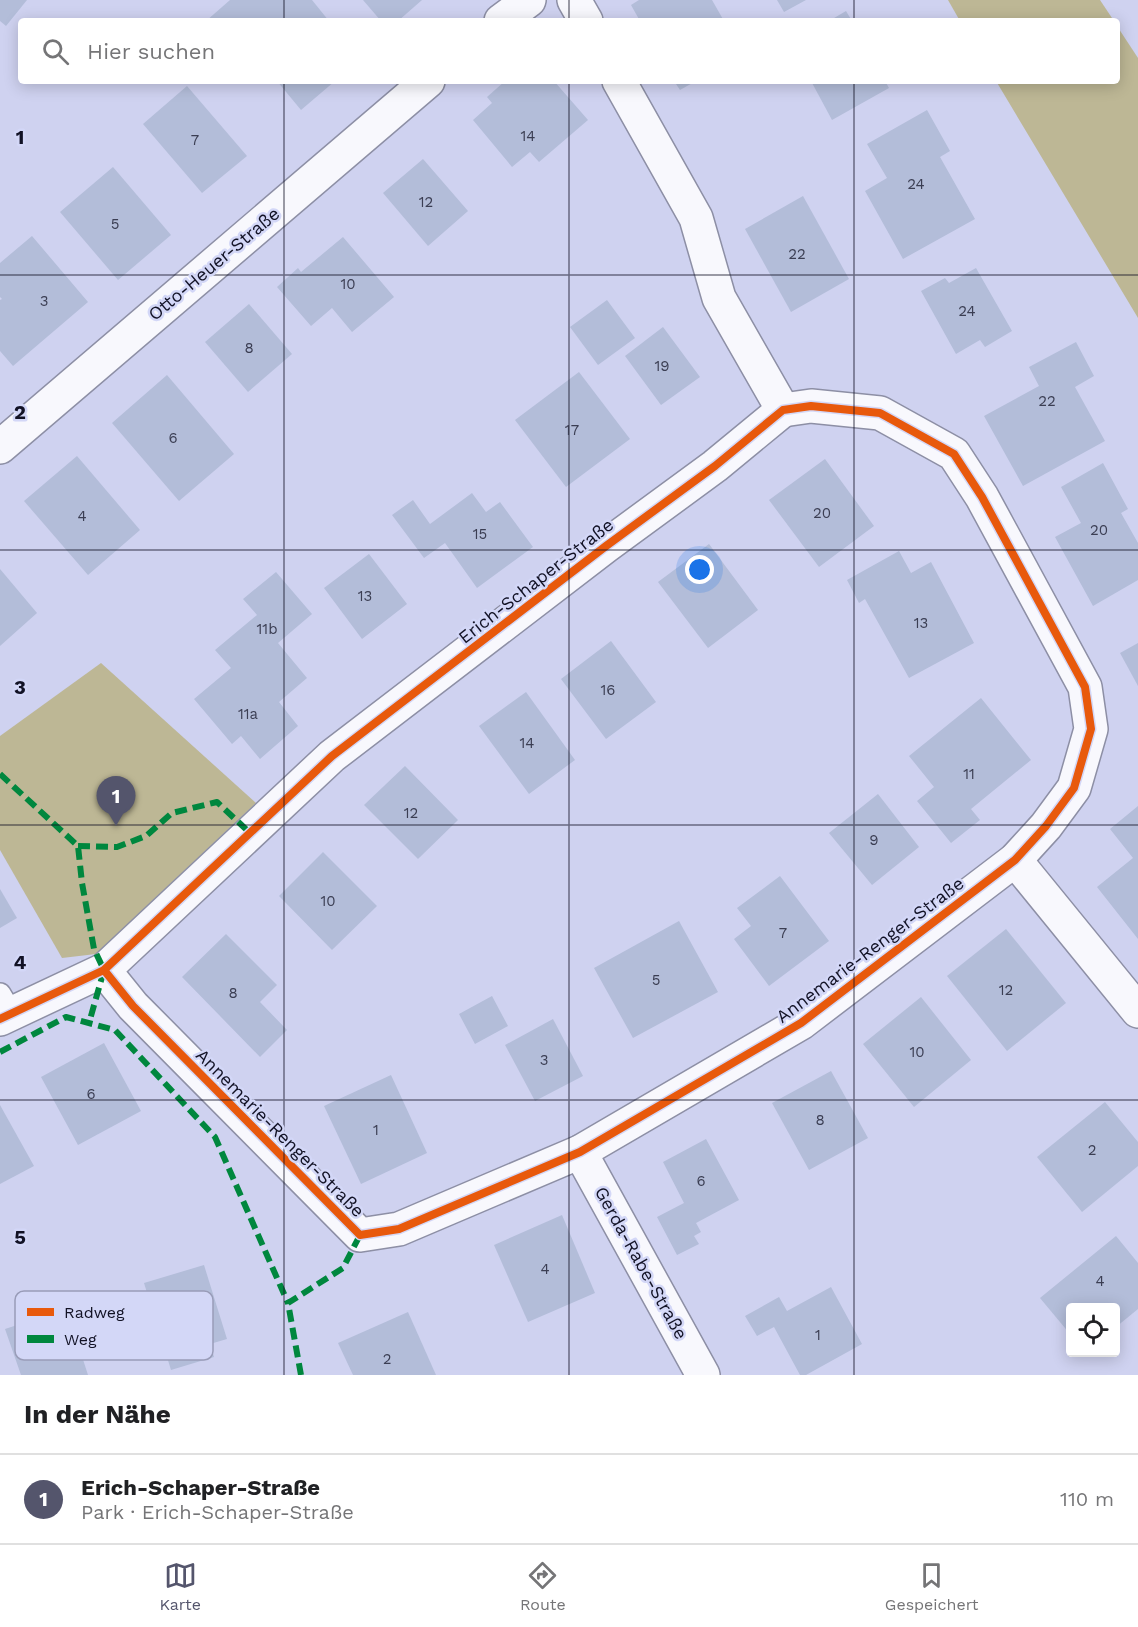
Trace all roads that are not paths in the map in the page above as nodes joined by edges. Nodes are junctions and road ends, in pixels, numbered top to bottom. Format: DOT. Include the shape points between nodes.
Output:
graph roads {
  1 [pos="530,0"];
  2 [pos="574,0"];
  3 [pos="505,18"];
  4 [pos="584,18"];
  5 [pos="424,84"];
  6 [pos="622,84"];
  7 [pos="783,410"];
  8 [pos="0,447"];
  9 [pos="1015,860"];
  10 [pos="104,970"];
  11 [pos="4,1009"];
  12 [pos="1138,1011"];
  13 [pos="580,1152"];
  14 [pos="703,1375"];
  1 -- 3 [label="street"];
  2 -- 4 [label="street"];
  5 -- 8 [label="street, Otto-Heuer-Straße"];
  6 -- 7 [label="street" via="696,218 719,298"];
  7 -- 9 [label="street, Annemarie-Renger-Straße" via="811,406 880,413 954,454 982,497 1085,687 1091,729 1074,788"];
  7 -- 10 [label="street, Erich-Schaper-Straße" via="715,466 332,756"];
  9 -- 12 [label="street"];
  9 -- 13 [label="street, Annemarie-Renger-Straße" via="801,1023"];
  10 -- 11 [label="street, Erich-Schaper-Straße"];
  10 -- 13 [label="street, Annemarie-Renger-Straße" via="133,1006 360,1235 399,1228"];
  13 -- 14 [label="street, Gerda-Rabe-Straße"];
}
